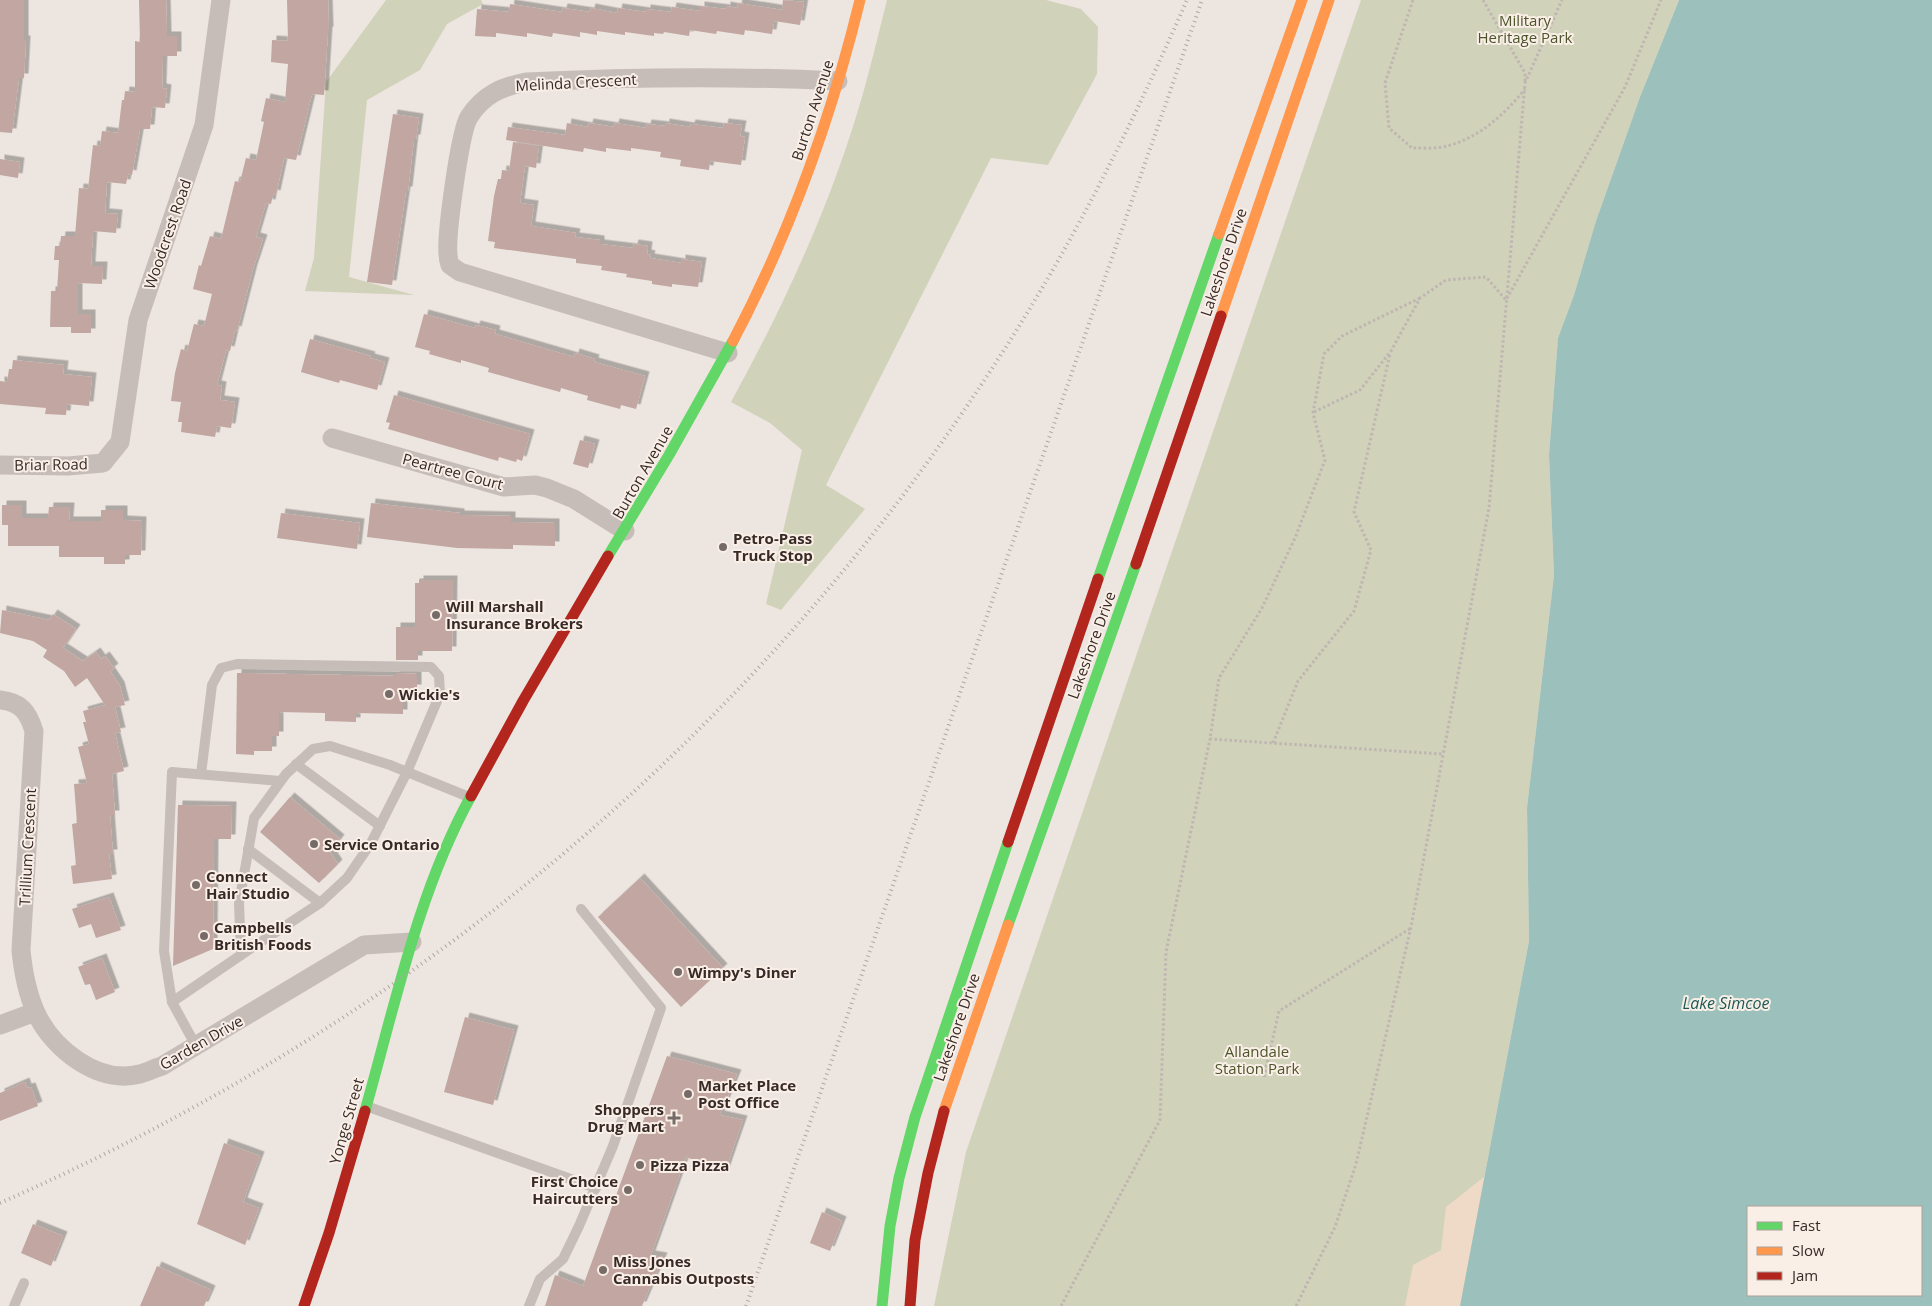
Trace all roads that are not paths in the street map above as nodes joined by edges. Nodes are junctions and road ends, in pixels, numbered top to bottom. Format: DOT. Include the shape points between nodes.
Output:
graph roads {
  1 [pos="220,0"];
  2 [pos="860,0"];
  3 [pos="1302,0"];
  4 [pos="1329,0"];
  5 [pos="838,81"];
  6 [pos="728,352"];
  7 [pos="332,438"];
  8 [pos="103,462"];
  9 [pos="0,464"];
  10 [pos="625,531"];
  11 [pos="0,700"];
  12 [pos="296,764"];
  13 [pos="406,772"];
  14 [pos="201,774"];
  15 [pos="280,781"];
  16 [pos="470,798"];
  17 [pos="380,826"];
  18 [pos="248,850"];
  19 [pos="320,903"];
  20 [pos="581,909"];
  21 [pos="412,942"];
  22 [pos="241,955"];
  23 [pos="172,1002"];
  24 [pos="36,1012"];
  25 [pos="0,1025"];
  26 [pos="196,1046"];
  27 [pos="366,1106"];
  28 [pos="596,1188"];
  29 [pos="24,1283"];
  30 [pos="14,1306"];
  31 [pos="304,1306"];
  32 [pos="529,1306"];
  33 [pos="882,1306"];
  34 [pos="910,1306"];
  1 -- 8 [label="street, Woodcrest Road" via="204,125 138,320 120,442"];
  2 -- 5 [label="main road, Burton Avenue"];
  3 -- 33 [label="main road, Lakeshore Drive" via="1117,524 915,1117 890,1226"];
  4 -- 34 [label="main road, Lakeshore Drive" via="1146,535 946,1102 915,1240"];
  5 -- 6 [label="main road, Burton Avenue" via="783,236"];
  5 -- 6 [label="street, Melinda Crescent" via="705,78 526,82 490,94 468,119 452,203 450,265 460,272"];
  6 -- 10 [label="main road, Burton Avenue"];
  7 -- 10 [label="street, Peartree Court" via="504,487 535,485 547,488 574,499"];
  8 -- 9 [label="street, Briar Road" via="68,466"];
  10 -- 16 [label="main road, Burton Avenue" via="521,703"];
  11 -- 24 [label="street, Trillium Crescent" via="19,706 29,716 34,730 21,950"];
  12 -- 13 [label="lane" via="313,749 330,746"];
  12 -- 15 [label="lane"];
  12 -- 17 [label="lane"];
  13 -- 14 [label="lane" via="440,694 439,676 431,667 237,664 221,668 212,685"];
  13 -- 16 [label="lane"];
  13 -- 17 [label="lane"];
  14 -- 15 [label="lane"];
  14 -- 23 [label="lane" via="172,772 164,951"];
  15 -- 18 [label="lane" via="254,818"];
  16 -- 21 [label="main road, Burton Avenue" via="428,889"];
  17 -- 19 [label="lane" via="348,878"];
  18 -- 19 [label="lane"];
  18 -- 22 [label="lane" via="239,903"];
  19 -- 22 [label="lane"];
  20 -- 28 [label="lane" via="660,1008"];
  21 -- 26 [label="street, Garden Drive" via="364,945"];
  21 -- 27 [label="main road, Yonge Street"];
  22 -- 23 [label="lane"];
  23 -- 26 [label="lane"];
  24 -- 25 [label="street"];
  24 -- 26 [label="street, Garden Drive" via="43,1026 69,1054 98,1071 117,1076 140,1074 162,1066"];
  27 -- 28 [label="lane"];
  27 -- 31 [label="main road, Yonge Street"];
  28 -- 32 [label="lane" via="563,1259 540,1279"];
  29 -- 30 [label="lane"];
}
